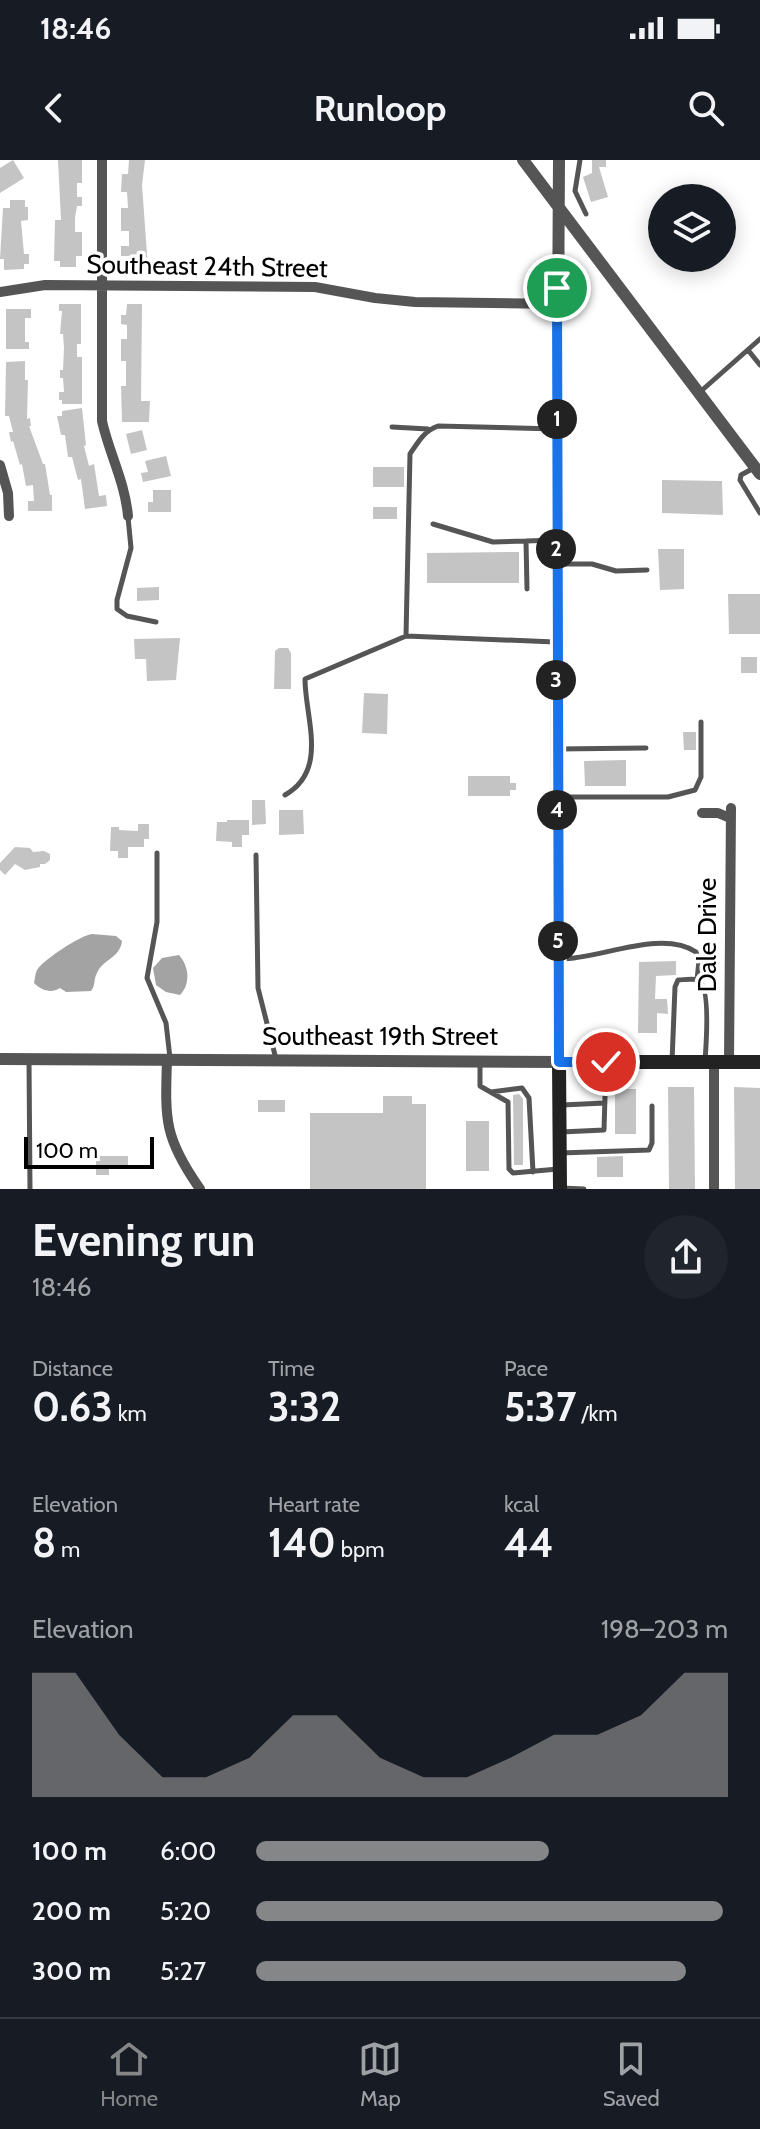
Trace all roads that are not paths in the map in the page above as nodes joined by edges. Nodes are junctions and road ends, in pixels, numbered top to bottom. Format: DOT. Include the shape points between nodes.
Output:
graph roads {
  1 [pos="102,160"];
  2 [pos="523,160"];
  3 [pos="559,160"];
  4 [pos="580,160"];
  5 [pos="558,207"];
  6 [pos="586,214"];
  7 [pos="102,286"];
  8 [pos="0,292"];
  9 [pos="557,304"];
  10 [pos="760,339"];
  11 [pos="748,350"];
  12 [pos="760,365"];
  13 [pos="699,393"];
  14 [pos="392,427"];
  15 [pos="429,429"];
  16 [pos="557,429"];
  17 [pos="0,465"];
  18 [pos="758,468"];
  19 [pos="760,513"];
  20 [pos="9,516"];
  21 [pos="128,516"];
  22 [pos="433,524"];
  23 [pos="556,540"];
  24 [pos="526,541"];
  25 [pos="556,564"];
  26 [pos="647,570"];
  27 [pos="527,589"];
  28 [pos="156,622"];
  29 [pos="406,636"];
  30 [pos="556,642"];
  31 [pos="701,722"];
  32 [pos="646,748"];
  33 [pos="556,749"];
  34 [pos="285,795"];
  35 [pos="557,797"];
  36 [pos="702,813"];
  37 [pos="157,853"];
  38 [pos="256,855"];
  39 [pos="558,960"];
  40 [pos="697,980"];
  41 [pos="0,1059"];
  42 [pos="29,1059"];
  43 [pos="169,1060"];
  44 [pos="276,1060"];
  45 [pos="480,1061"];
  46 [pos="559,1062"];
  47 [pos="606,1062"];
  48 [pos="672,1062"];
  49 [pos="710,1062"];
  50 [pos="729,1062"];
  51 [pos="760,1062"];
  52 [pos="491,1092"];
  53 [pos="605,1103"];
  54 [pos="559,1105"];
  55 [pos="652,1106"];
  56 [pos="559,1132"];
  57 [pos="559,1161"];
  58 [pos="533,1172"];
  59 [pos="560,1188"];
  60 [pos="30,1189"];
  61 [pos="200,1189"];
  62 [pos="584,1189"];
  63 [pos="714,1189"];
  1 -- 7 [label="street"];
  2 -- 5 [label="street"];
  3 -- 5 [label="street"];
  4 -- 6 [label="lane" via="575,191"];
  5 -- 9 [label="street"];
  5 -- 13 [label="street"];
  7 -- 8 [label="street, Southeast 24th Street" via="30,286"];
  7 -- 9 [label="street, Southeast 24th Street" via="315,287 392,300"];
  7 -- 21 [label="street" via="102,421"];
  9 -- 16 [label="street"];
  10 -- 11 [label="lane"];
  11 -- 12 [label="lane"];
  11 -- 13 [label="lane"];
  13 -- 18 [label="street"];
  14 -- 15 [label="lane"];
  15 -- 16 [label="lane"];
  15 -- 29 [label="lane" via="410,454"];
  16 -- 23 [label="street"];
  17 -- 20 [label="street"];
  18 -- 19 [label="lane" via="740,480"];
  21 -- 28 [label="lane" via="131,548 117,609"];
  22 -- 24 [label="lane" via="493,542"];
  23 -- 24 [label="lane"];
  23 -- 25 [label="street"];
  24 -- 27 [label="lane"];
  25 -- 26 [label="lane"];
  25 -- 30 [label="street"];
  29 -- 30 [label="lane"];
  29 -- 34 [label="lane" via="305,679 311,755 308,772"];
  30 -- 33 [label="street"];
  31 -- 35 [label="lane" via="701,777 695,790 668,797"];
  32 -- 33 [label="lane"];
  33 -- 35 [label="street"];
  35 -- 39 [label="street"];
  36 -- 50 [label="street, Dale Drive" via="731,813"];
  37 -- 43 [label="lane" via="157,922 147,978 166,1023"];
  38 -- 44 [label="lane" via="258,988"];
  39 -- 40 [label="lane" via="645,944 689,947 699,961"];
  39 -- 46 [label="street"];
  40 -- 48 [label="lane" via="678,980 675,987"];
  40 -- 49 [label="lane" via="706,995"];
  41 -- 42 [label="street, Southeast 19th Street"];
  42 -- 43 [label="street, Southeast 19th Street"];
  42 -- 60 [label="lane"];
  43 -- 44 [label="street, Southeast 19th Street"];
  43 -- 61 [label="street" via="169,1130"];
  44 -- 45 [label="street, Southeast 19th Street"];
  45 -- 46 [label="street, Southeast 19th Street"];
  45 -- 52 [label="lane" via="480,1086"];
  46 -- 47 [label="main road, Southeast 19th Street"];
  46 -- 54 [label="main road"];
  47 -- 48 [label="main road, Southeast 19th Street"];
  47 -- 53 [label="lane"];
  48 -- 49 [label="main road, Southeast 19th Street"];
  49 -- 50 [label="main road, Southeast 19th Street"];
  49 -- 63 [label="street"];
  50 -- 51 [label="main road, Southeast 19th Street"];
  52 -- 58 [label="lane" via="508,1102 509,1169"];
  52 -- 58 [label="lane" via="522,1088 529,1098"];
  53 -- 54 [label="lane"];
  53 -- 56 [label="lane" via="604,1130"];
  54 -- 56 [label="main road"];
  55 -- 57 [label="lane" via="649,1150"];
  56 -- 57 [label="main road"];
  57 -- 58 [label="lane"];
  57 -- 59 [label="main road"];
  59 -- 62 [label="lane"];
}
